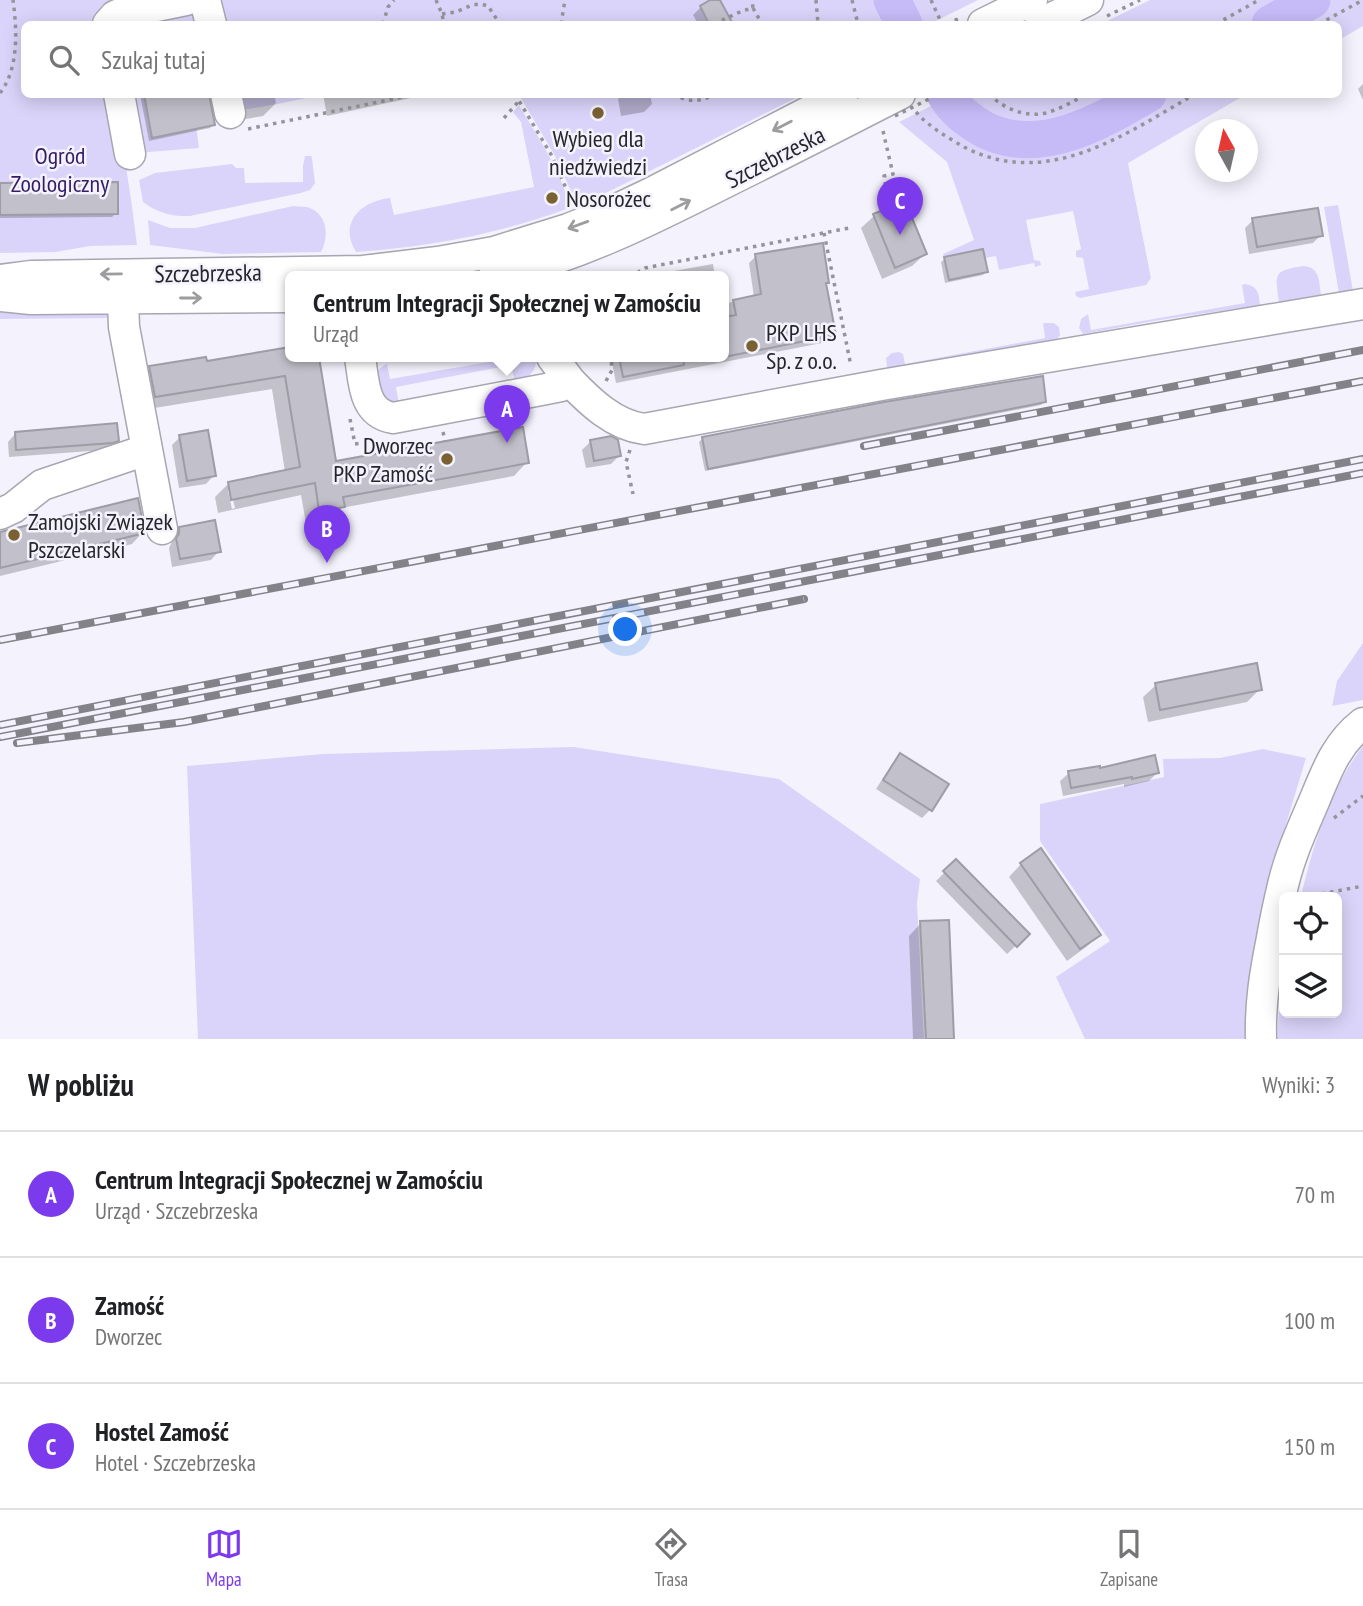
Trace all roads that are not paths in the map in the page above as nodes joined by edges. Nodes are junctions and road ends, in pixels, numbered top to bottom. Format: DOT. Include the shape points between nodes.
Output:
graph roads {
  1 [pos="186,0"];
  2 [pos="205,0"];
  3 [pos="1032,0"];
  4 [pos="1096,9"];
  5 [pos="974,20"];
  6 [pos="111,21"];
  7 [pos="210,21"];
  8 [pos="1051,21"];
  9 [pos="120,98"];
  10 [pos="835,98"];
  11 [pos="896,110"];
  12 [pos="130,154"];
  13 [pos="526,263"];
  14 [pos="372,271"];
  15 [pos="507,271"];
  16 [pos="285,274"];
  17 [pos="0,280"];
  18 [pos="0,296"];
  19 [pos="285,297"];
  20 [pos="123,299"];
  21 [pos="1363,304"];
  22 [pos="361,362"];
  23 [pos="556,362"];
  24 [pos="570,382"];
  25 [pos="146,450"];
  26 [pos="0,514"];
  27 [pos="162,529"];
  28 [pos="1363,723"];
  29 [pos="1261,1039"];
  1 -- 6 [label="street" via="122,13"];
  2 -- 7 [label="street"];
  3 -- 5 [label="street"];
  4 -- 8 [label="street"];
  9 -- 12 [label="street"];
  10 -- 13 [label="street, Szczebrzeska, one-way" via="588,222"];
  13 -- 11 [label="street, Szczebrzeska, one-way" via="578,251 636,228"];
  13 -- 14 [label="street, Szczebrzeska" via="476,256"];
  13 -- 15 [label="street, Szczebrzeska"];
  16 -- 17 [label="street, Szczebrzeska, one-way"];
  18 -- 20 [label="street, Szczebrzeska"];
  20 -- 19 [label="street, Szczebrzeska, one-way"];
  20 -- 25 [label="street"];
  21 -- 24 [label="street" via="654,428 636,428 600,409"];
  22 -- 24 [label="street" via="370,404 393,418"];
  23 -- 24 [label="street"];
  25 -- 26 [label="street" via="43,485"];
  25 -- 27 [label="street"];
  28 -- 29 [label="street" via="1335,754 1291,860 1263,982"];
}
